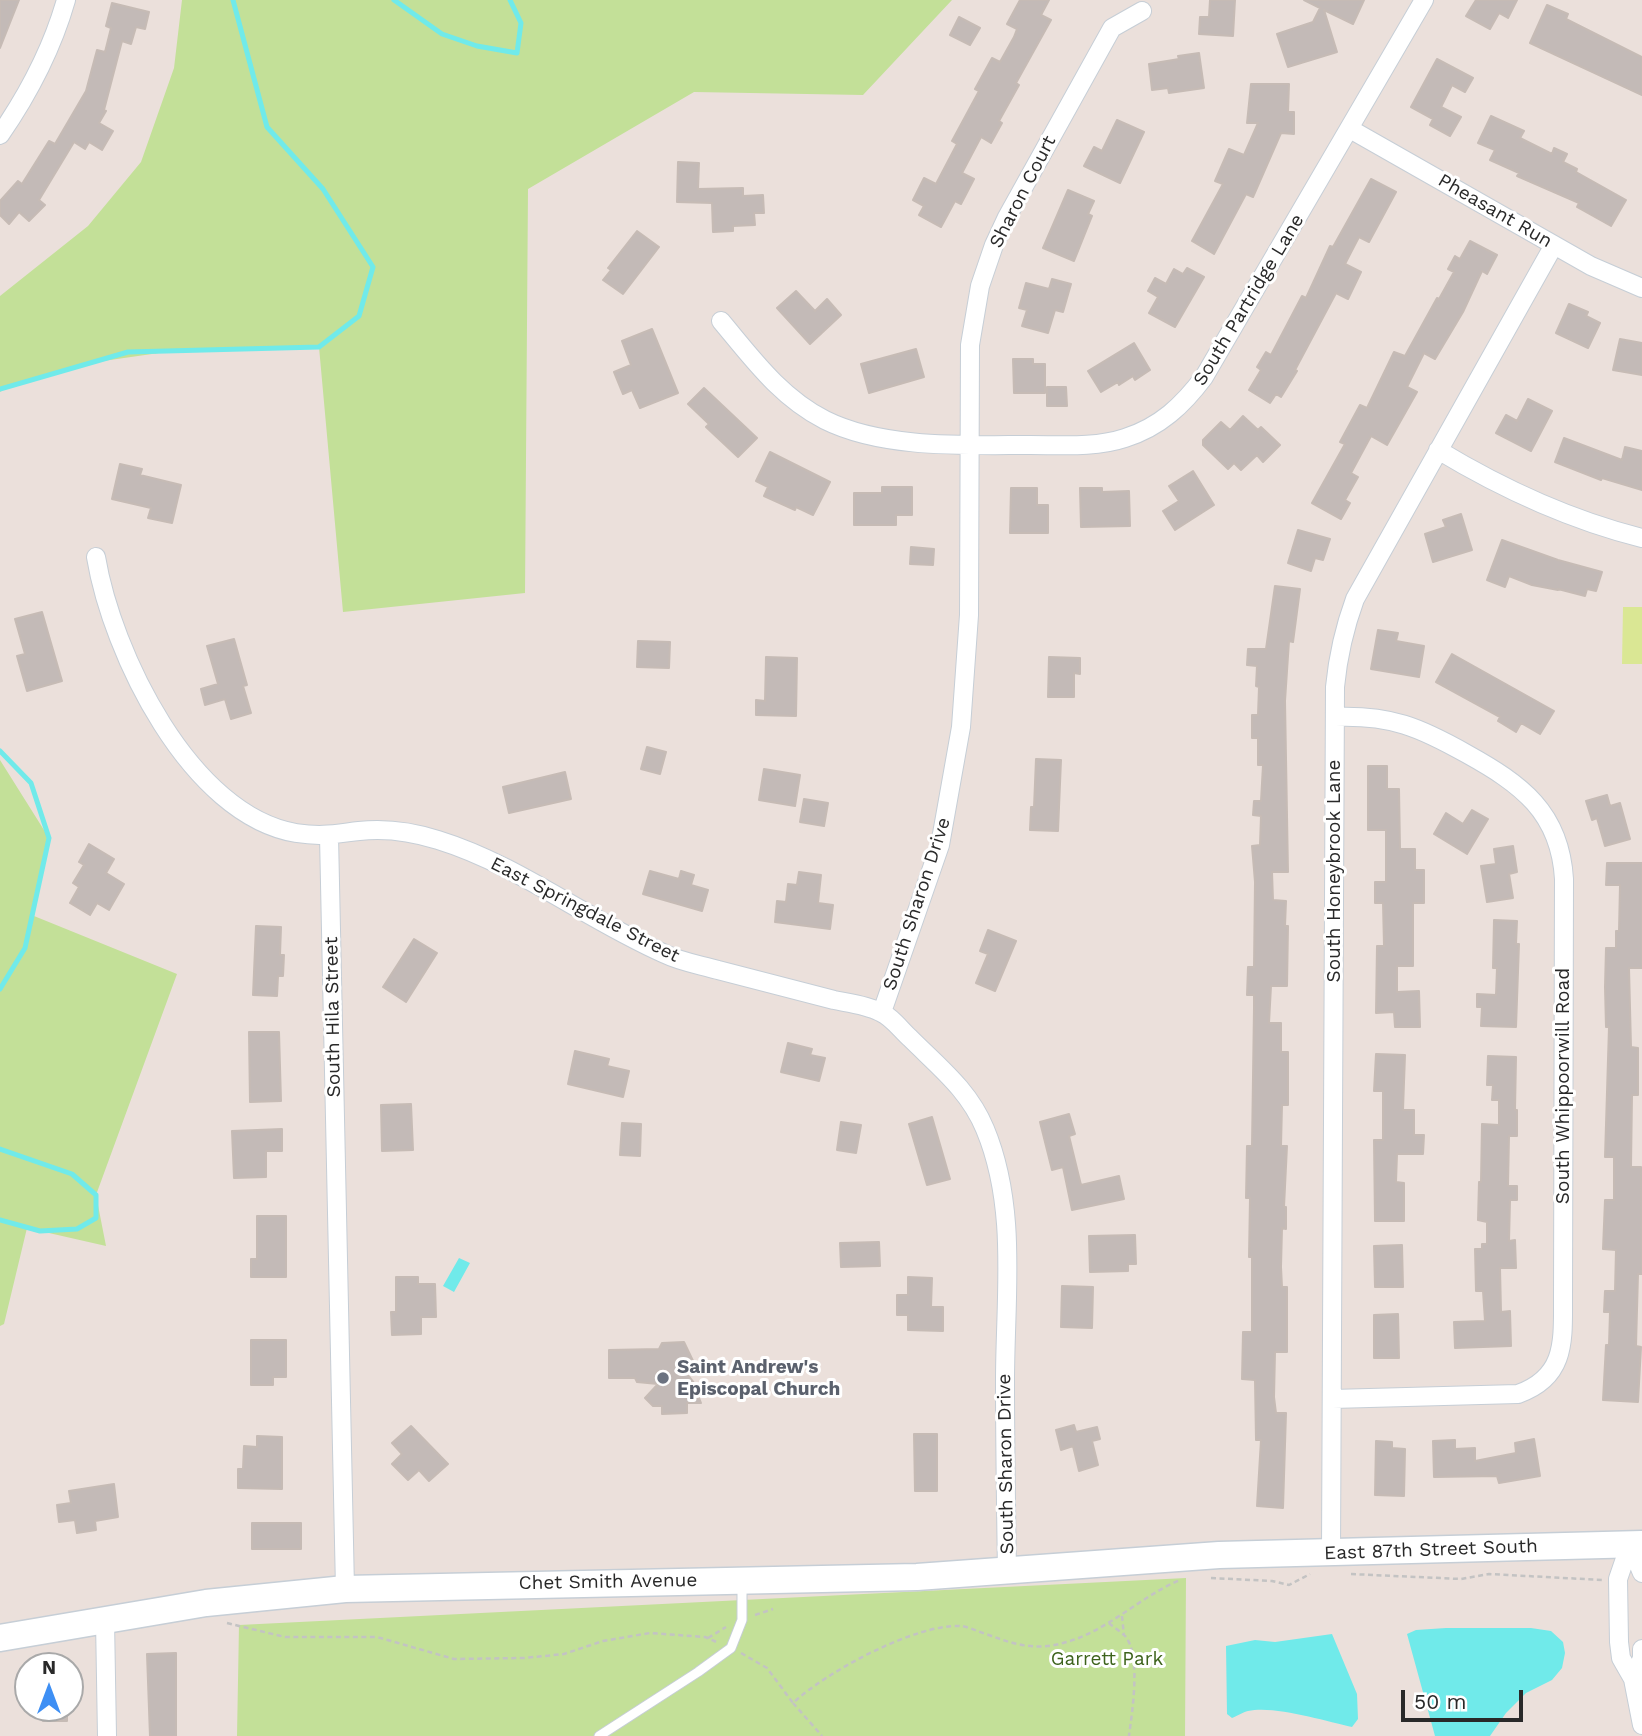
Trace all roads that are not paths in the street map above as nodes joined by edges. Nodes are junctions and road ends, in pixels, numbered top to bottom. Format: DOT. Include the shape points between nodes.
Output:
graph roads {
  1 [pos="66,0"];
  2 [pos="1424,0"];
  3 [pos="1142,11"];
  4 [pos="1350,129"];
  5 [pos="0,135"];
  6 [pos="1554,245"];
  7 [pos="1642,288"];
  8 [pos="722,321"];
  9 [pos="969,445"];
  10 [pos="1438,450"];
  11 [pos="1642,538"];
  12 [pos="96,557"];
  13 [pos="1335,717"];
  14 [pos="330,836"];
  15 [pos="882,1012"];
  16 [pos="1332,1399"];
  17 [pos="1636,1544"];
  18 [pos="1219,1555"];
  19 [pos="1336,1563"];
  20 [pos="1007,1572"];
  21 [pos="1642,1573"];
  22 [pos="742,1579"];
  23 [pos="345,1589"];
  24 [pos="105,1620"];
  25 [pos="0,1638"];
  26 [pos="1642,1649"];
  27 [pos="1633,1679"];
  28 [pos="1642,1724"];
  29 [pos="107,1736"];
  30 [pos="599,1736"];
  1 -- 5 [label="street" via="52,47"];
  2 -- 4 [label="street, South Partridge Lane"];
  3 -- 9 [label="street, Sharon Court" via="1112,28 994,245 980,286 970,345"];
  4 -- 6 [label="street, Pheasant Run"];
  4 -- 9 [label="street, South Partridge Lane" via="1204,377 1174,412 1142,432 1105,443"];
  6 -- 7 [label="street, Pheasant Run"];
  6 -- 10 [label="street, South Honeybrook Lane"];
  8 -- 9 [label="street, South Partridge Lane" via="776,386 826,421 870,436"];
  9 -- 15 [label="street, South Sharon Drive" via="969,615 961,727 940,845"];
  10 -- 11 [label="street" via="1529,499"];
  10 -- 13 [label="street, South Honeybrook Lane" via="1355,599 1338,658"];
  12 -- 14 [label="street" via="102,593 135,676 208,784 257,821 297,833"];
  13 -- 16 [label="street, South Honeybrook Lane"];
  13 -- 16 [label="street, South Whippoorwill Road" via="1383,718 1428,732 1515,783 1541,810 1553,831 1564,879 1563,1342 1548,1375 1517,1394"];
  14 -- 15 [label="street, East Springdale Street" via="387,831 440,840 521,877 668,956"];
  14 -- 23 [label="street, South Hila Street"];
  15 -- 20 [label="street, South Sharon Drive" via="960,1085 985,1128 1003,1187"];
  16 -- 19 [label="street, South Honeybrook Lane"];
  17 -- 19 [label="street, East 87th Street South"];
  17 -- 21 [label="street"];
  17 -- 27 [label="street" via="1618,1579 1621,1658"];
  18 -- 19 [label="street, East 87th Street South"];
  18 -- 20 [label="street, Chet Smith Avenue"];
  20 -- 22 [label="street, Chet Smith Avenue"];
  22 -- 23 [label="street, Chet Smith Avenue"];
  22 -- 30 [label="lane" via="742,1620 731,1648"];
  23 -- 24 [label="street, Chet Smith Avenue" via="205,1603"];
  24 -- 25 [label="street, Chet Smith Avenue"];
  24 -- 29 [label="street"];
  26 -- 27 [label="street"];
  27 -- 28 [label="street"];
}
